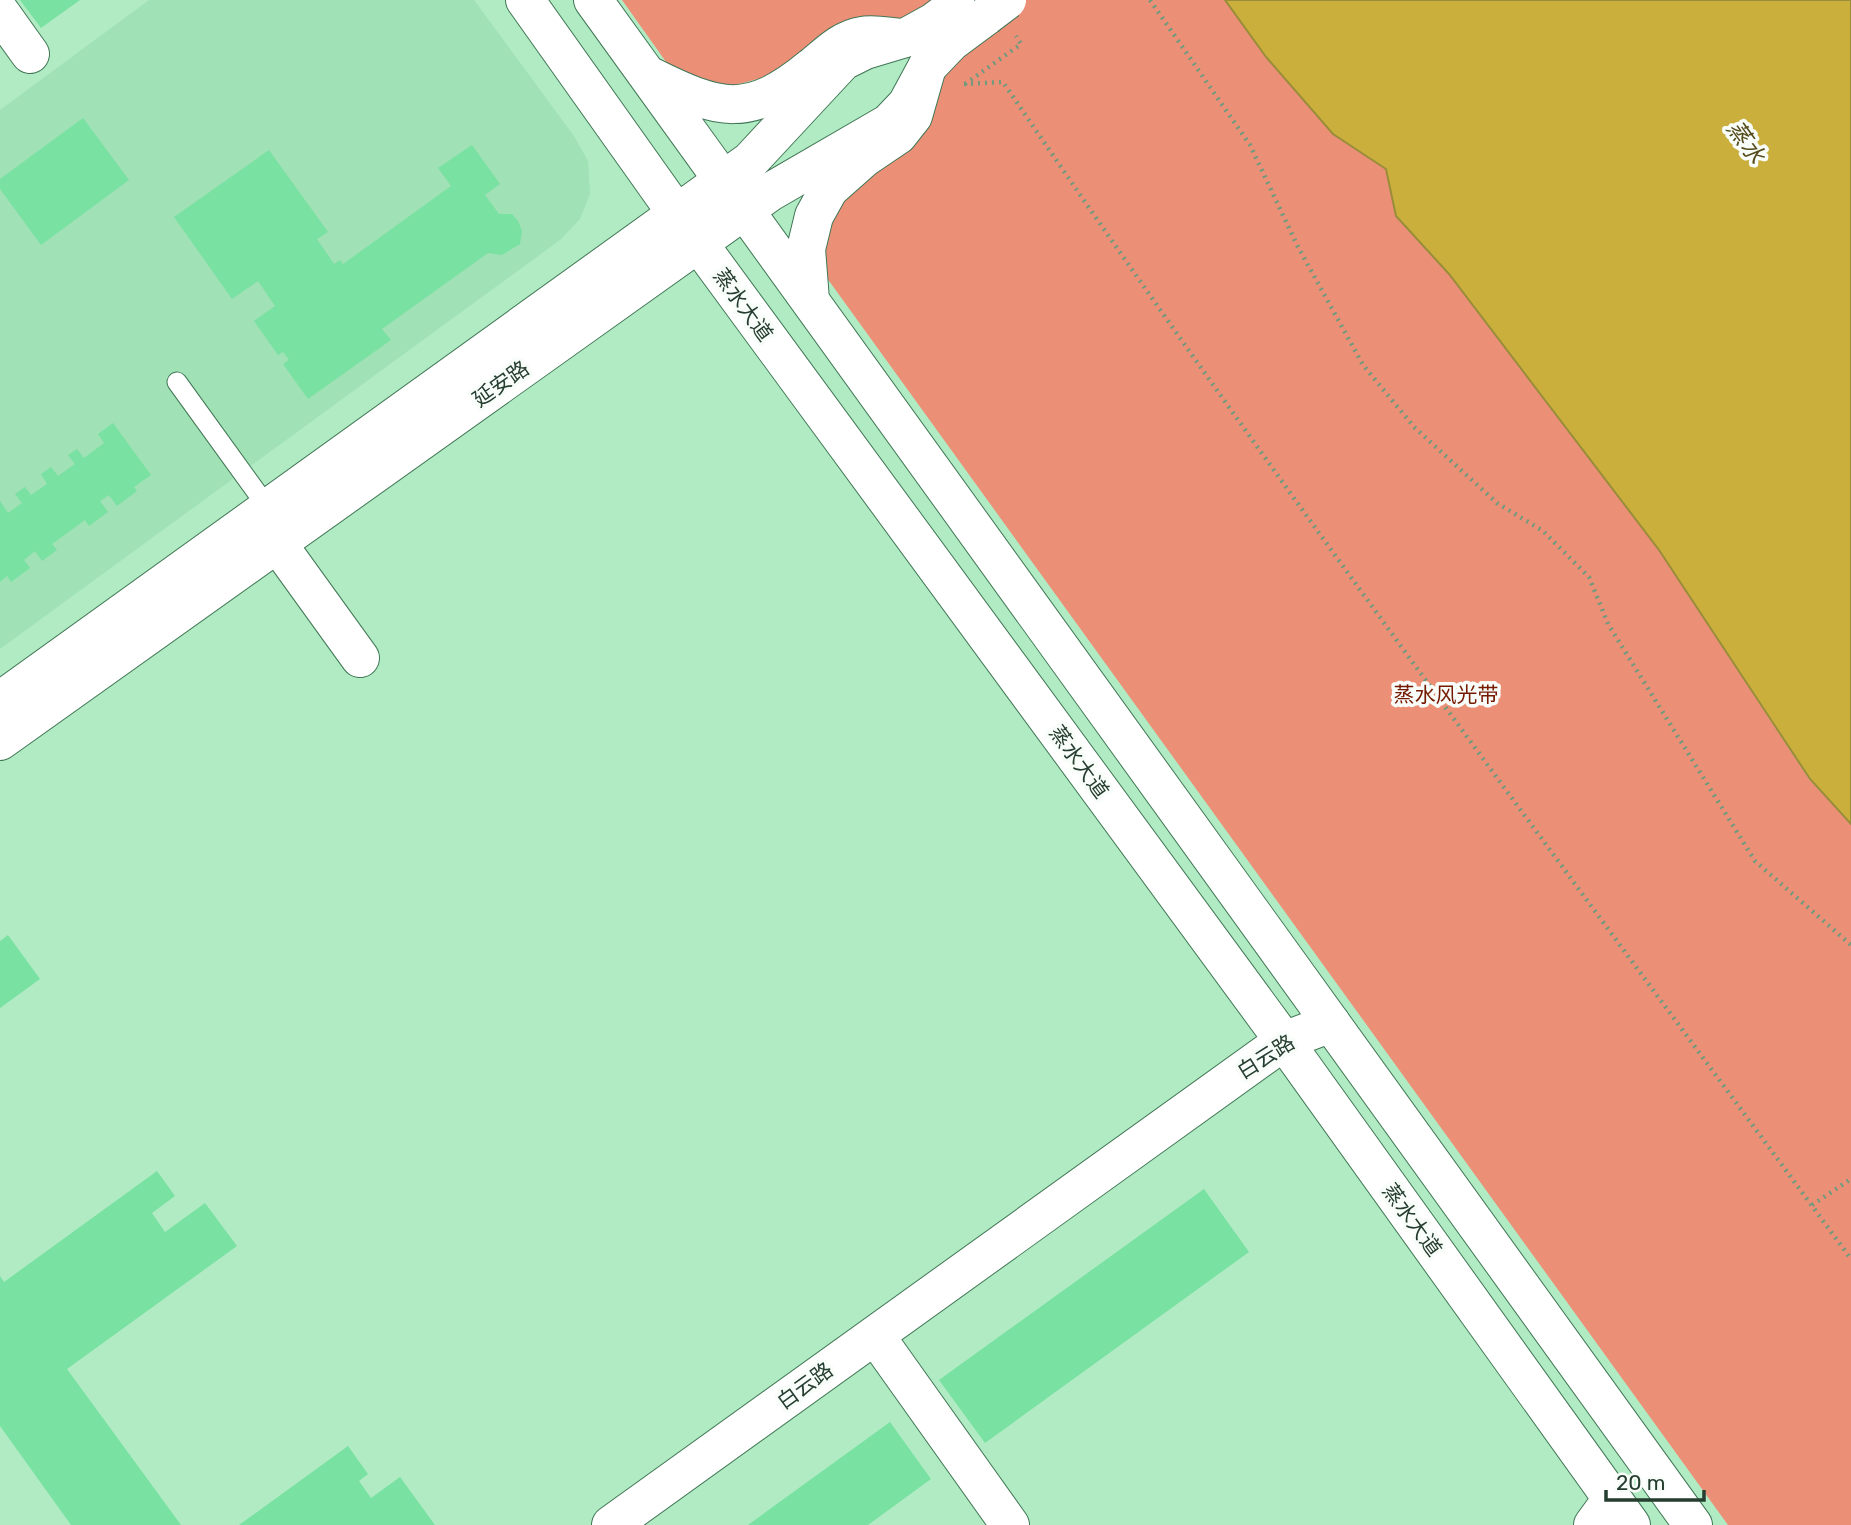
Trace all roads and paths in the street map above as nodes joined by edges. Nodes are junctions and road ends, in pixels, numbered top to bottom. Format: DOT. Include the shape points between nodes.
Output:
graph roads {
  1 [pos="525,0"];
  2 [pos="593,0"];
  3 [pos="1150,0"];
  4 [pos="985,5"];
  5 [pos="0,12"];
  6 [pos="916,53"];
  7 [pos="30,54"];
  8 [pos="646,74"];
  9 [pos="964,84"];
  10 [pos="734,195"];
  11 [pos="688,229"];
  12 [pos="811,302"];
  13 [pos="177,382"];
  14 [pos="272,526"];
  15 [pos="360,658"];
  16 [pos="0,701"];
  17 [pos="0,741"];
  18 [pos="1851,945"];
  19 [pos="1331,1023"];
  20 [pos="1290,1050"];
  21 [pos="1851,1179"];
  22 [pos="1812,1205"];
  23 [pos="1851,1259"];
  24 [pos="884,1348"];
  25 [pos="1612,1516"];
  26 [pos="611,1525"];
  27 [pos="637,1525"];
  28 [pos="1010,1525"];
  29 [pos="1693,1525"];
  1 -- 11 [label="main road, 蒸水大道"];
  2 -- 8 [label="main road"];
  3 -- 18 [label="path" via="1250,145 1297,245 1363,365 1415,428 1497,503 1543,531 1589,577 1608,624 1755,861"];
  4 -- 6 [label="main road, 延安路" via="951,42"];
  5 -- 7 [label="main road"];
  6 -- 8 [label="main road" via="862,36 836,46 781,90 756,102 725,106 691,97"];
  6 -- 10 [label="main road, 延安路" via="865,50 843,61 750,161"];
  6 -- 10 [label="main road, 延安路" via="907,104 889,123 770,192"];
  6 -- 12 [label="main road" via="913,116 898,135 829,189 814,216 806,249"];
  8 -- 10 [label="main road"];
  9 -- 22 [label="path" via="1003,82 1103,230 1354,580"];
  10 -- 11 [label="main road, 延安路"];
  10 -- 12 [label="main road"];
  11 -- 14 [label="main road, 延安路"];
  11 -- 20 [label="main road, 蒸水大道"];
  12 -- 19 [label="main road"];
  13 -- 14 [label="lane"];
  14 -- 15 [label="main road"];
  14 -- 16 [label="main road, 延安路"];
  14 -- 17 [label="main road, 延安路"];
  19 -- 20 [label="main road, 白云路"];
  19 -- 29 [label="main road"];
  20 -- 24 [label="main road, 白云路"];
  20 -- 25 [label="main road, 蒸水大道"];
  20 -- 26 [label="main road, 白云路"];
  21 -- 22 [label="path"];
  22 -- 23 [label="path"];
  24 -- 27 [label="main road, 白云路"];
  24 -- 28 [label="main road"];
}
